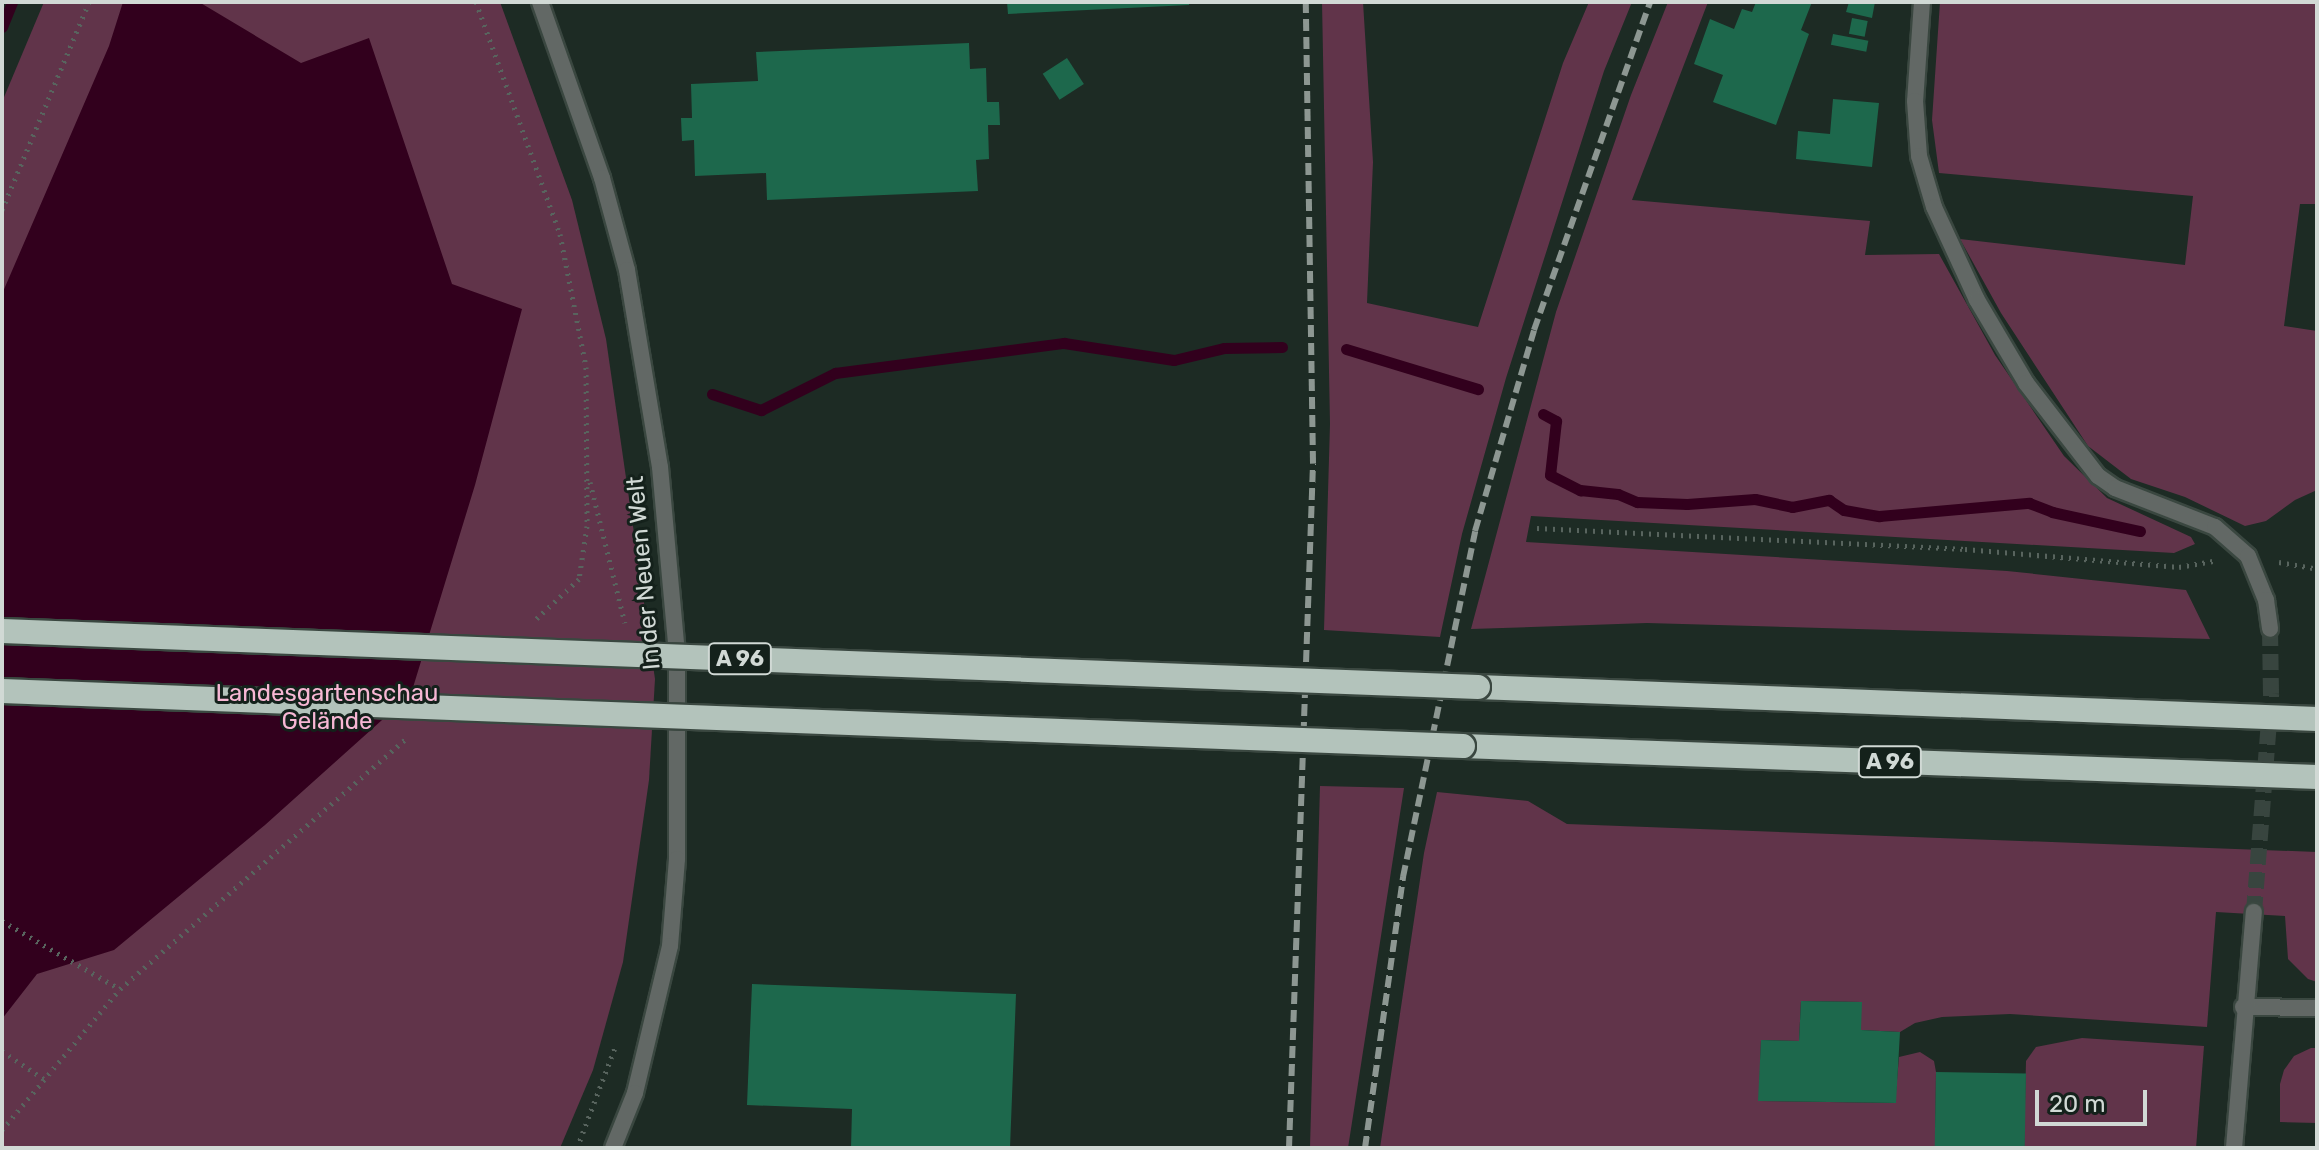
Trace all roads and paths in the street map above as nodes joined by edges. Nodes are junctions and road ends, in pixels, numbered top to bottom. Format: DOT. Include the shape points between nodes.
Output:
graph roads {
  1 [pos="89,2"];
  2 [pos="476,2"];
  3 [pos="540,2"];
  4 [pos="1922,2"];
  5 [pos="2,210"];
  6 [pos="588,473"];
  7 [pos="1537,528"];
  8 [pos="2248,556"];
  9 [pos="2317,569"];
  10 [pos="533,622"];
  11 [pos="2270,629"];
  12 [pos="2,631"];
  13 [pos="628,636"];
  14 [pos="2,691"];
  15 [pos="2317,719"];
  16 [pos="417,729"];
  17 [pos="2317,777"];
  18 [pos="2254,912"];
  19 [pos="2,921"];
  20 [pos="120,989"];
  21 [pos="2243,1007"];
  22 [pos="2317,1008"];
  23 [pos="619,1036"];
  24 [pos="2,1051"];
  25 [pos="44,1079"];
  26 [pos="2,1130"];
  27 [pos="577,1148"];
  28 [pos="613,1148"];
  29 [pos="2234,1148"];
  1 -- 5 [label="path"];
  2 -- 6 [label="path" via="560,234 586,367"];
  3 -- 28 [label="street, In der Neuen Welt" via="602,178 627,270 660,467 677,653 678,829 670,946 635,1093"];
  4 -- 8 [label="street" via="1915,101 1919,156 1948,240 2004,347 2063,436 2098,476 2115,488 2215,527"];
  6 -- 10 [label="path" via="579,579"];
  6 -- 13 [label="path"];
  7 -- 8 [label="path" via="1965,549 2179,567"];
  8 -- 9 [label="path"];
  8 -- 11 [label="street" via="2266,600"];
  12 -- 15 [label="highway, A 96, bridge"];
  14 -- 17 [label="highway, A 96, bridge"];
  16 -- 20 [label="path"];
  18 -- 21 [label="street"];
  19 -- 20 [label="path"];
  20 -- 25 [label="path"];
  21 -- 22 [label="street"];
  21 -- 29 [label="street"];
  23 -- 27 [label="path"];
  24 -- 25 [label="path"];
  25 -- 26 [label="path"];
}
